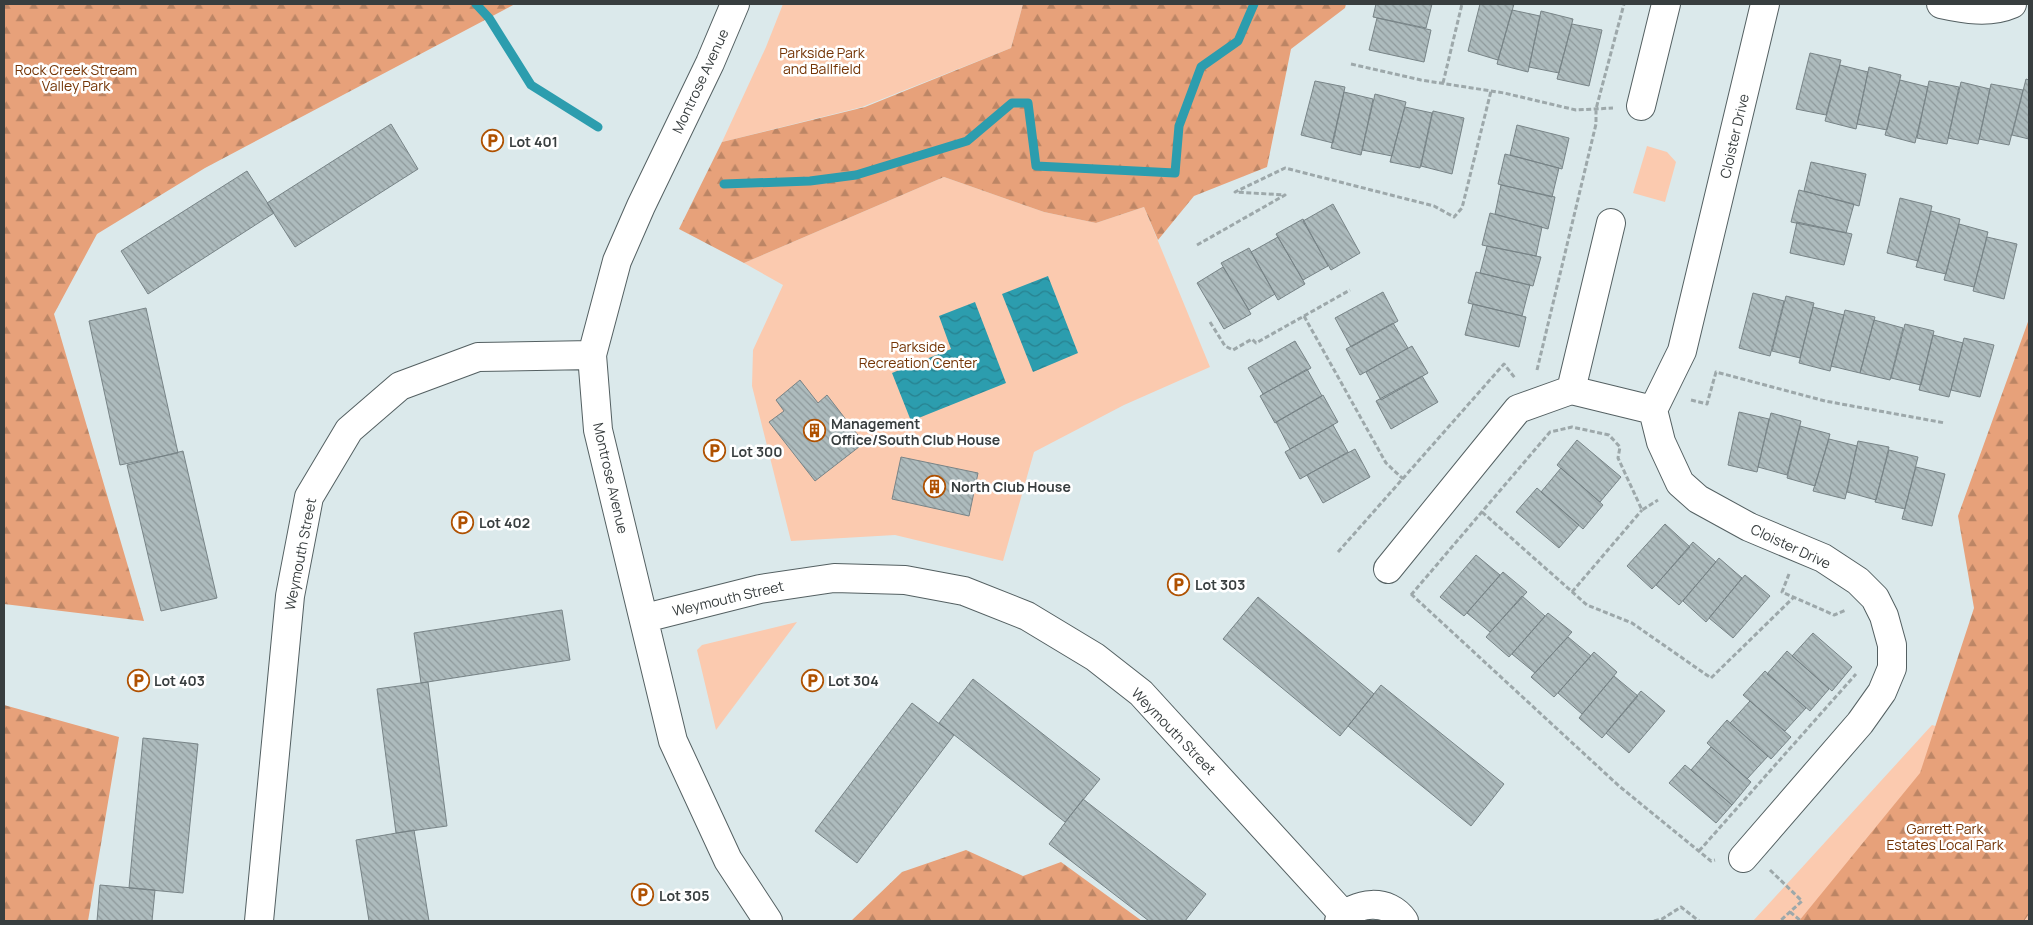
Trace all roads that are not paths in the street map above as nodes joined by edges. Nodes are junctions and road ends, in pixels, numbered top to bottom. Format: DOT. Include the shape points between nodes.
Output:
graph roads {
  1 [pos="735,4"];
  2 [pos="1666,4"];
  3 [pos="1765,4"];
  4 [pos="1941,4"];
  5 [pos="2012,4"];
  6 [pos="1641,106"];
  7 [pos="1611,223"];
  8 [pos="592,354"];
  9 [pos="1571,390"];
  10 [pos="1653,410"];
  11 [pos="1388,569"];
  12 [pos="645,618"];
  13 [pos="1746,855"];
  14 [pos="1341,918"];
  15 [pos="259,921"];
  16 [pos="768,921"];
  17 [pos="1404,921"];
  1 -- 8 [label="street, Montrose Avenue" via="617,261"];
  2 -- 6 [label="street"];
  3 -- 10 [label="street, Cloister Drive" via="1682,351"];
  4 -- 5 [label="street" via="1970,10 2002,8"];
  7 -- 9 [label="street"];
  8 -- 12 [label="street, Montrose Avenue" via="598,430"];
  8 -- 15 [label="street, Weymouth Street" via="478,357 400,386 349,430 309,497 290,596"];
  9 -- 10 [label="street"];
  9 -- 11 [label="street" via="1518,409"];
  10 -- 13 [label="street, Cloister Drive" via="1661,442 1680,483 1698,499 1749,527 1823,558 1858,581 1875,598 1892,645 1892,668 1882,692 1860,723"];
  12 -- 14 [label="street, Weymouth Street" via="760,588 834,578 905,580 964,591 1027,616 1095,657 1141,693"];
  12 -- 16 [label="street, Montrose Avenue" via="673,740 728,860"];
  14 -- 17 [label="street, Weymouth Street" via="1355,908 1380,905"];
}
